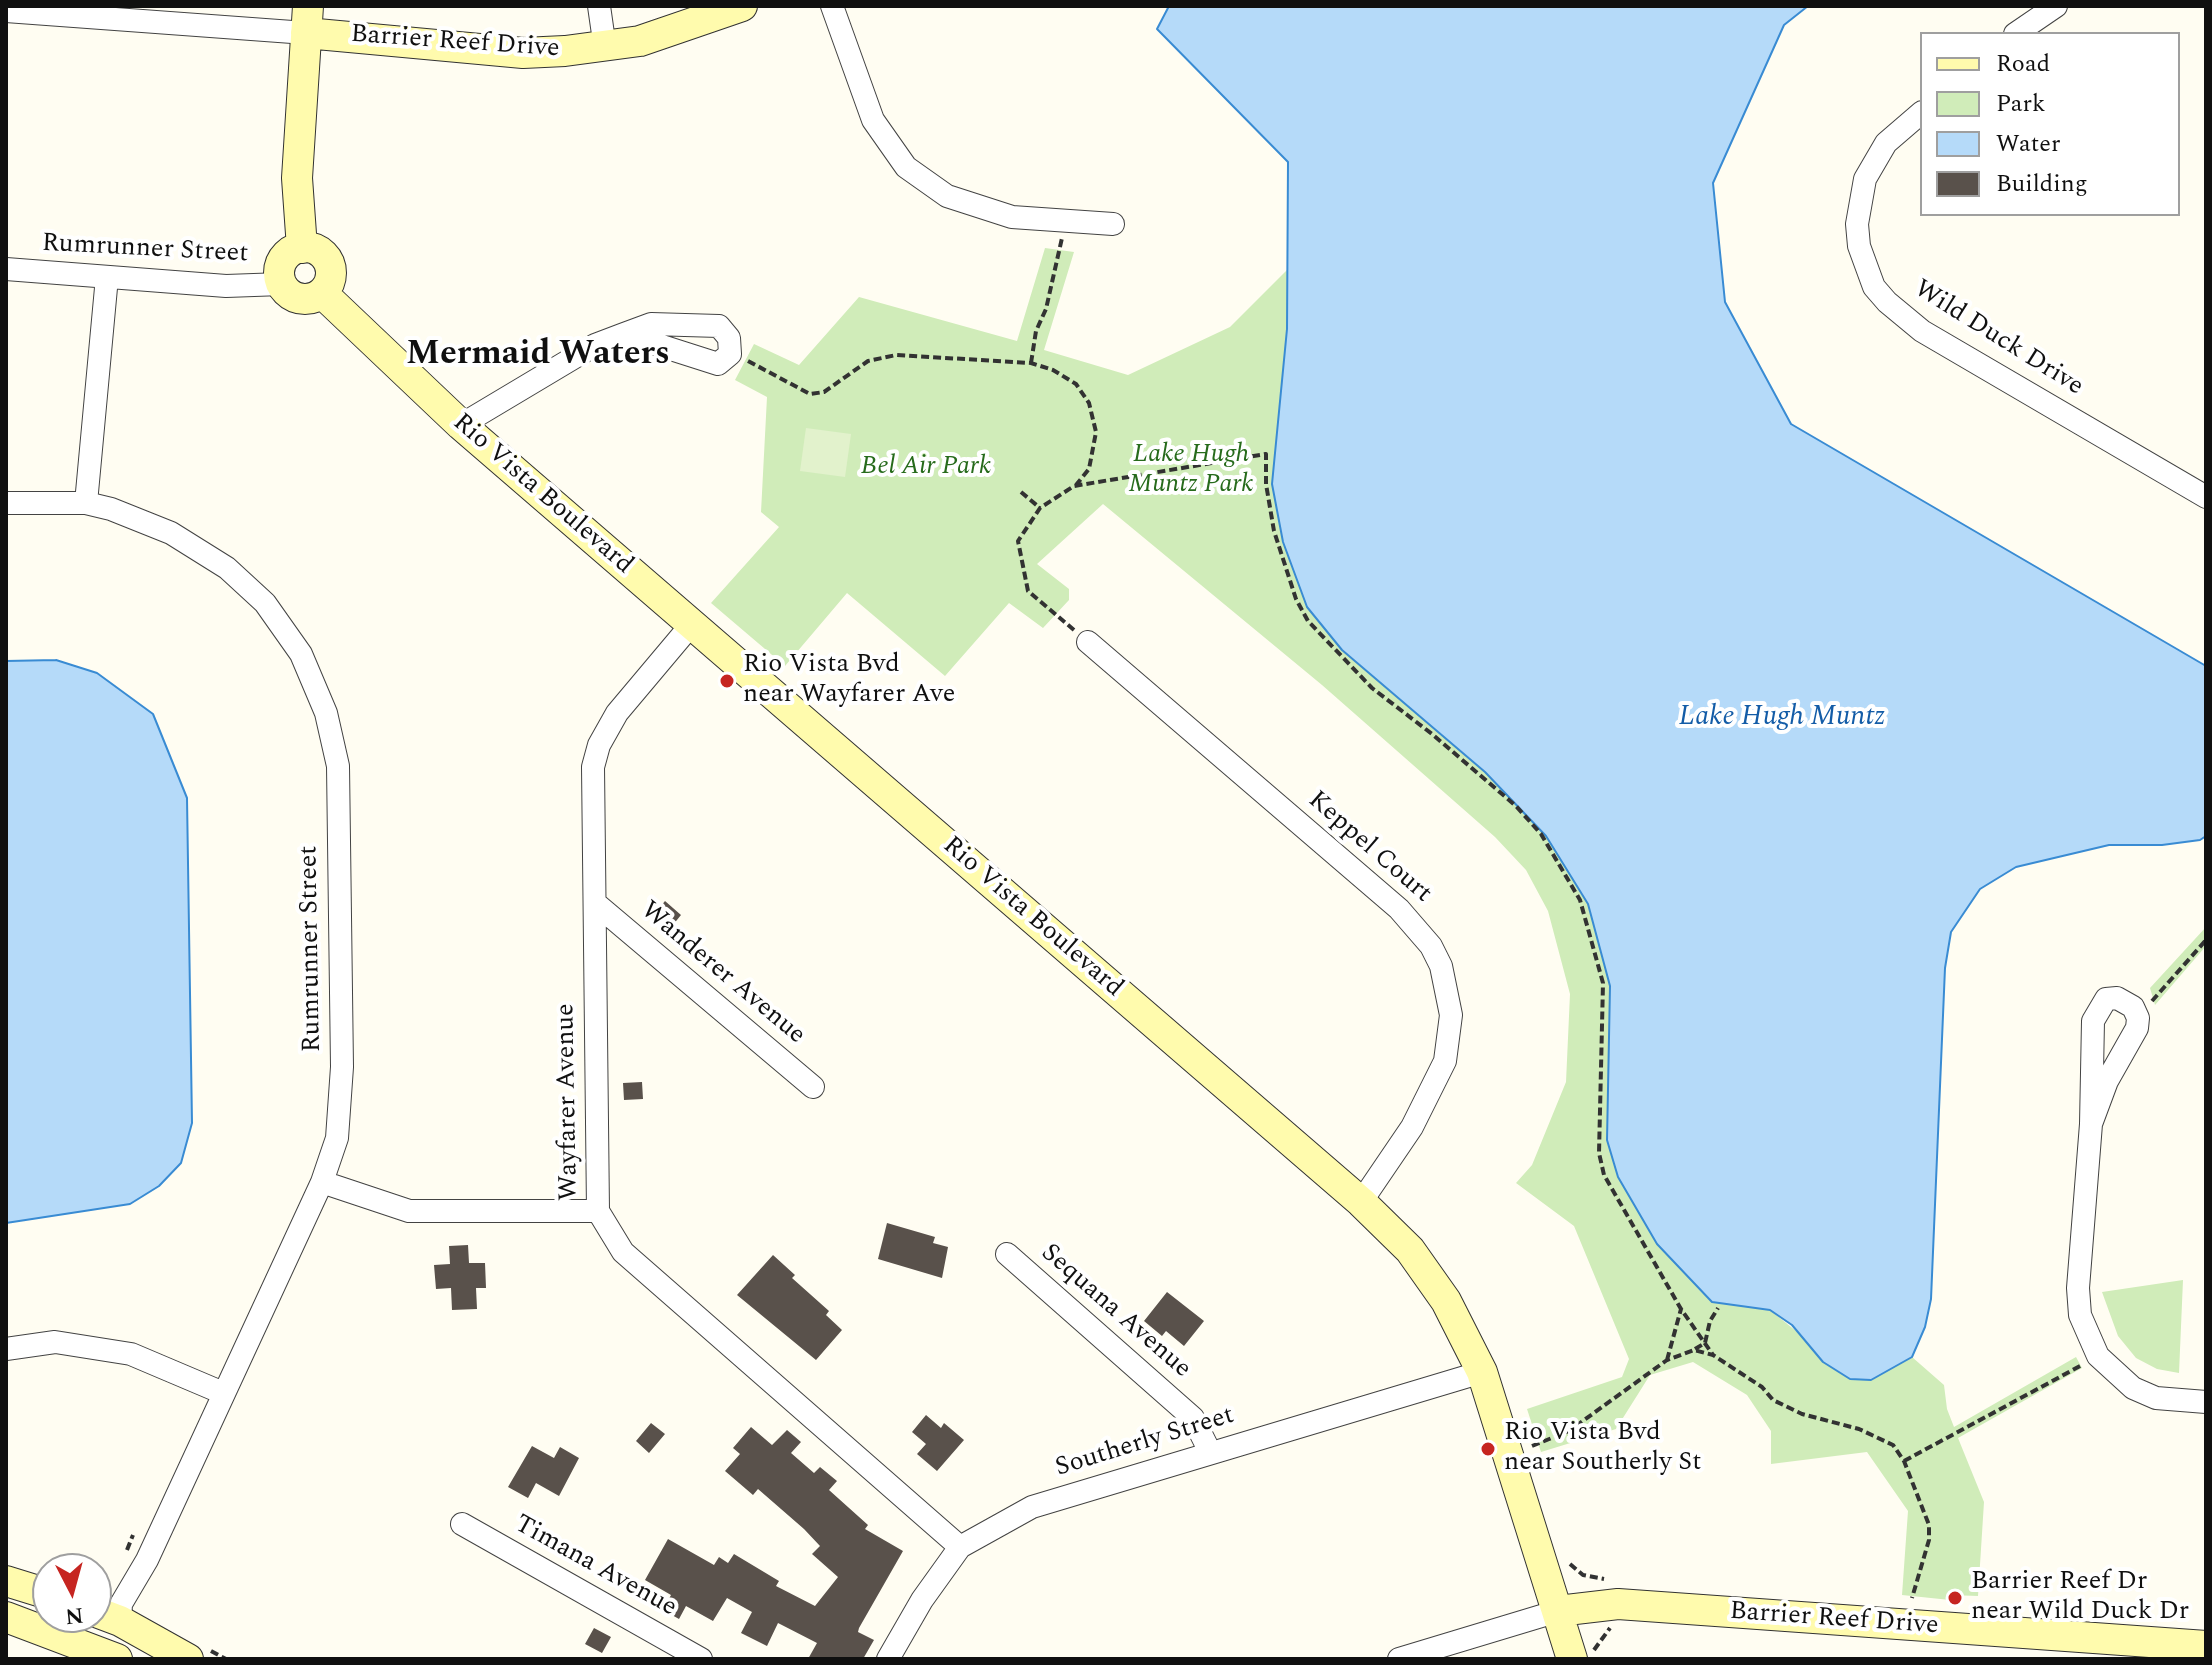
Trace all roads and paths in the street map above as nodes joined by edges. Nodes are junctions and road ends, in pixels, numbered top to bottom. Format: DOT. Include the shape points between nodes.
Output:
graph roads {
  1 [pos="599,6"];
  2 [pos="742,6"];
  3 [pos="832,6"];
  4 [pos="2056,6"];
  5 [pos="6,11"];
  6 [pos="307,20"];
  7 [pos="2018,32"];
  8 [pos="605,48"];
  9 [pos="1920,114"];
  10 [pos="1065,220"];
  11 [pos="1113,224"];
  12 [pos="302,248"];
  13 [pos="6,269"];
  14 [pos="107,277"];
  15 [pos="282,284"];
  16 [pos="322,293"];
  17 [pos="624,334"];
  18 [pos="730,354"];
  19 [pos="1031,363"];
  20 [pos="461,425"];
  21 [pos="1274,451"];
  22 [pos="1266,454"];
  23 [pos="1074,486"];
  24 [pos="2200,491"];
  25 [pos="1021,492"];
  26 [pos="6,503"];
  27 [pos="86,503"];
  28 [pos="1040,508"];
  29 [pos="691,625"];
  30 [pos="1088,642"];
  31 [pos="595,903"];
  32 [pos="2206,940"];
  33 [pos="2138,1018"];
  34 [pos="813,1087"];
  35 [pos="2091,1124"];
  36 [pos="322,1182"];
  37 [pos="1361,1202"];
  38 [pos="598,1211"];
  39 [pos="1007,1254"];
  40 [pos="1718,1308"];
  41 [pos="1681,1309"];
  42 [pos="1705,1343"];
  43 [pos="6,1349"];
  44 [pos="1694,1350"];
  45 [pos="1713,1355"];
  46 [pos="2098,1356"];
  47 [pos="1667,1360"];
  48 [pos="1482,1372"];
  49 [pos="223,1393"];
  50 [pos="2206,1402"];
  51 [pos="1528,1433"];
  52 [pos="1532,1446"];
  53 [pos="1210,1452"];
  54 [pos="1536,1456"];
  55 [pos="1904,1461"];
  56 [pos="462,1524"];
  57 [pos="960,1547"];
  58 [pos="1566,1560"];
  59 [pos="1608,1579"];
  60 [pos="6,1581"];
  61 [pos="32,1589"];
  62 [pos="1903,1598"];
  63 [pos="1912,1598"];
  64 [pos="1926,1600"];
  65 [pos="1558,1611"];
  66 [pos="112,1613"];
  67 [pos="6,1617"];
  68 [pos="112,1619"];
  69 [pos="109,1633"];
  70 [pos="2206,1646"];
  71 [pos="110,1656"];
  72 [pos="188,1659"];
  73 [pos="701,1659"];
  74 [pos="888,1659"];
  75 [pos="1399,1659"];
  76 [pos="1572,1659"];
  1 -- 8 [label="street"];
  2 -- 8 [label="street, Barrier Reef Drive" via="671,33"];
  3 -- 10 [label="street" via="873,120 906,167 947,196 1012,217"];
  4 -- 7 [label="street"];
  5 -- 6 [label="street"];
  6 -- 8 [label="street, Barrier Reef Drive" via="523,53"];
  6 -- 12 [label="street" via="297,178"];
  9 -- 24 [label="street, Wild Duck Drive" via="1886,143 1861,190 1859,246 1874,287 1922,331"];
  10 -- 11 [label="street"];
  10 -- 19 [label="path"];
  12 -- 15 [label="street" via="284,258"];
  12 -- 16 [label="street" via="319,252 331,268"];
  13 -- 14 [label="street, Rumrunner Street"];
  14 -- 15 [label="street, Rumrunner Street" via="226,286"];
  14 -- 27 [label="street"];
  15 -- 16 [label="street" via="297,298"];
  16 -- 20 [label="street, Rio Vista Boulevard"];
  17 -- 18 [label="street" via="718,364"];
  17 -- 18 [label="street" via="651,324 719,326 729,338"];
  17 -- 20 [label="street" via="595,345"];
  18 -- 19 [label="path" via="810,394 824,392 868,361 896,355"];
  19 -- 23 [label="path" via="1076,384 1089,403 1096,432 1089,469"];
  20 -- 29 [label="street, Rio Vista Boulevard"];
  21 -- 22 [label="path"];
  22 -- 23 [label="path"];
  22 -- 41 [label="path" via="1274,531 1308,621 1372,688 1516,806 1541,834 1580,900 1603,983 1599,1153 1604,1175"];
  23 -- 28 [label="path"];
  25 -- 28 [label="path"];
  26 -- 27 [label="street, Rumrunner Street"];
  27 -- 36 [label="street, Rumrunner Street" via="171,533 227,568 265,603 301,654 326,713 338,766 342,1067 337,1138"];
  28 -- 30 [label="path" via="1018,541 1028,591"];
  29 -- 31 [label="street, Wayfarer Avenue" via="617,713 599,745 591,795"];
  29 -- 37 [label="street, Rio Vista Boulevard"];
  30 -- 37 [label="street, Keppel Court" via="1399,909 1441,966 1451,1015 1445,1061 1412,1127"];
  31 -- 34 [label="street, Wanderer Avenue"];
  31 -- 38 [label="street, Wayfarer Avenue"];
  32 -- 33 [label="path"];
  33 -- 35 [label="street"];
  33 -- 35 [label="street" via="2133,1007 2117,998 2098,1007 2093,1021"];
  35 -- 46 [label="street" via="2078,1288 2080,1315"];
  36 -- 38 [label="street" via="409,1211"];
  36 -- 49 [label="street, Rumrunner Street"];
  37 -- 48 [label="street, Rio Vista Boulevard" via="1429,1275"];
  38 -- 57 [label="street, Wayfarer Avenue" via="623,1252"];
  39 -- 53 [label="street, Sequana Avenue" via="1193,1418"];
  40 -- 42 [label="path"];
  41 -- 42 [label="path"];
  41 -- 47 [label="path"];
  42 -- 44 [label="path"];
  42 -- 45 [label="path"];
  43 -- 49 [label="street" via="55,1342 131,1354"];
  44 -- 45 [label="path"];
  44 -- 47 [label="path"];
  45 -- 55 [label="path" via="1773,1400 1859,1429 1893,1445"];
  46 -- 50 [label="street" via="2114,1374 2156,1398"];
  46 -- 55 [label="path"];
  47 -- 52 [label="path" via="1569,1431"];
  48 -- 53 [label="street, Southerly Street"];
  48 -- 65 [label="street, Rio Vista Boulevard"];
  49 -- 66 [label="street, Rumrunner Street" via="147,1560"];
  51 -- 52 [label="path"];
  52 -- 54 [label="path"];
  53 -- 57 [label="street, Southerly Street" via="1032,1507"];
  55 -- 63 [label="path" via="1929,1525"];
  56 -- 73 [label="street, Timana Avenue"];
  57 -- 74 [label="street, Southerly Street"];
  58 -- 59 [label="path" via="1583,1575"];
  60 -- 61 [label="street"];
  62 -- 63 [label="path"];
  63 -- 64 [label="path"];
  65 -- 70 [label="street, Barrier Reef Drive" via="1618,1604"];
  65 -- 75 [label="street"];
  65 -- 76 [label="street, Rio Vista Boulevard"];
  67 -- 71 [label="street"];
  68 -- 72 [label="street"];
  69 -- 71 [label="street, Rumrunner Street"];
}
